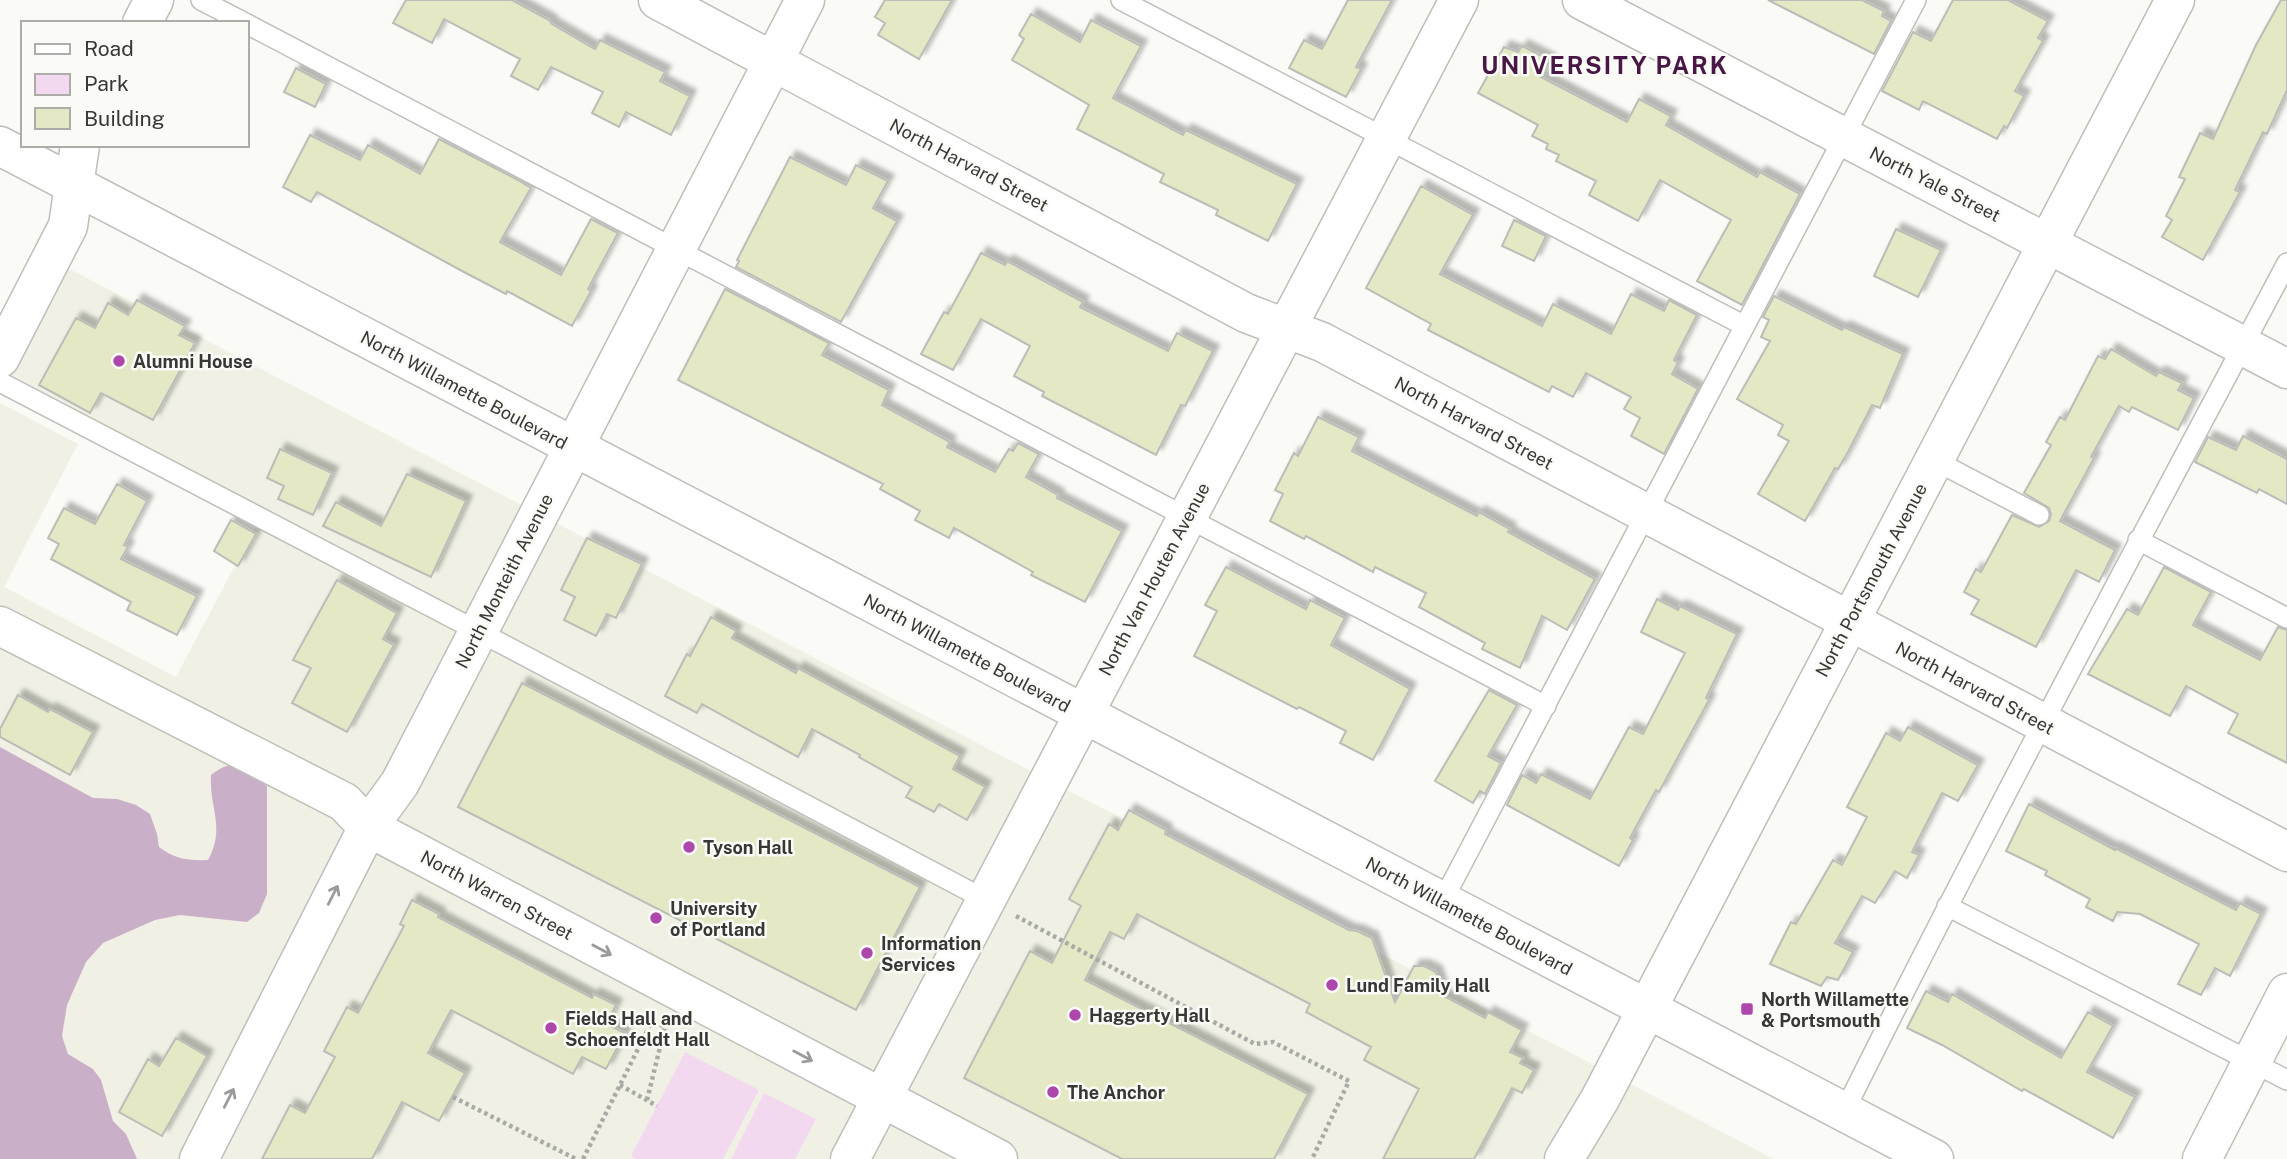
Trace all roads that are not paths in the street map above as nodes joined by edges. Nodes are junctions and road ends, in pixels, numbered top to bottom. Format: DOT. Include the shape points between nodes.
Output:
graph roads {
  1 [pos="154,0"];
  2 [pos="201,0"];
  3 [pos="658,0"];
  4 [pos="804,0"];
  5 [pos="1121,0"];
  6 [pos="1459,0"];
  7 [pos="1582,0"];
  8 [pos="1916,0"];
  9 [pos="2175,0"];
  10 [pos="143,21"];
  11 [pos="242,21"];
  12 [pos="248,24"];
  13 [pos="773,60"];
  14 [pos="1844,137"];
  15 [pos="1385,139"];
  16 [pos="0,146"];
  17 [pos="80,147"];
  18 [pos="75,186"];
  19 [pos="2048,243"];
  20 [pos="675,250"];
  21 [pos="2287,263"];
  22 [pos="1745,326"];
  23 [pos="1285,328"];
  24 [pos="2243,346"];
  25 [pos="0,358"];
  26 [pos="2287,369"];
  27 [pos="0,382"];
  28 [pos="572,447"];
  29 [pos="1934,460"];
  30 [pos="1646,515"];
  31 [pos="2039,515"];
  32 [pos="1186,519"];
  33 [pos="2138,540"];
  34 [pos="2287,618"];
  35 [pos="1849,622"];
  36 [pos="0,626"];
  37 [pos="478,631"];
  38 [pos="1545,706"];
  39 [pos="1083,713"];
  40 [pos="2044,724"];
  41 [pos="368,827"];
  42 [pos="2287,852"];
  43 [pos="986,900"];
  44 [pos="1442,902"];
  45 [pos="1947,906"];
  46 [pos="2287,993"];
  47 [pos="1647,1009"];
  48 [pos="2251,1062"];
  49 [pos="2287,1080"];
  50 [pos="882,1098"];
  51 [pos="1844,1112"];
  52 [pos="979,1155"];
  53 [pos="199,1159"];
  54 [pos="850,1159"];
  55 [pos="1564,1159"];
  56 [pos="1934,1159"];
  57 [pos="2202,1159"];
  1 -- 10 [label="street"];
  2 -- 11 [label="lane"];
  3 -- 13 [label="street, North Harvard Street"];
  4 -- 13 [label="street, North Monteith Avenue"];
  5 -- 15 [label="lane"];
  6 -- 15 [label="street, North Van Houten Avenue"];
  7 -- 14 [label="street, North Yale Street"];
  8 -- 14 [label="lane"];
  9 -- 19 [label="street, North Portsmouth Avenue"];
  12 -- 20 [label="lane"];
  13 -- 20 [label="street, North Monteith Avenue"];
  13 -- 23 [label="street, North Harvard Street" via="1234,307"];
  14 -- 19 [label="street, North Yale Street"];
  14 -- 22 [label="lane"];
  15 -- 22 [label="lane"];
  15 -- 23 [label="street, North Van Houten Avenue"];
  16 -- 18 [label="street, North Willamette Boulevard"];
  17 -- 18 [label="street"];
  18 -- 25 [label="street" via="68,226"];
  18 -- 28 [label="street, North Willamette Boulevard"];
  19 -- 24 [label="street, North Yale Street"];
  19 -- 29 [label="street, North Portsmouth Avenue"];
  20 -- 28 [label="street, North Monteith Avenue"];
  20 -- 32 [label="lane"];
  21 -- 24 [label="lane"];
  22 -- 30 [label="lane"];
  23 -- 30 [label="street, North Harvard Street" via="1322,342"];
  23 -- 32 [label="street, North Van Houten Avenue"];
  24 -- 26 [label="street, North Yale Street"];
  24 -- 33 [label="lane"];
  27 -- 37 [label="lane"];
  28 -- 37 [label="street, North Monteith Avenue"];
  28 -- 39 [label="street, North Willamette Boulevard"];
  29 -- 31 [label="lane"];
  29 -- 35 [label="street, North Portsmouth Avenue"];
  30 -- 35 [label="street, North Harvard Street"];
  30 -- 38 [label="lane"];
  32 -- 38 [label="lane"];
  32 -- 39 [label="street, North Van Houten Avenue"];
  33 -- 34 [label="lane"];
  33 -- 40 [label="lane"];
  35 -- 40 [label="street, North Harvard Street"];
  35 -- 47 [label="street, North Portsmouth Avenue"];
  36 -- 41 [label="street, North Warren Street" via="344,802"];
  37 -- 41 [label="street, North Monteith Avenue" via="400,783"];
  37 -- 43 [label="lane"];
  38 -- 44 [label="lane"];
  39 -- 43 [label="street, North Van Houten Avenue"];
  39 -- 44 [label="street, North Willamette Boulevard"];
  40 -- 42 [label="street, North Harvard Street"];
  40 -- 45 [label="lane"];
  41 -- 50 [label="street, North Warren Street, one-way"];
  53 -- 41 [label="street, North Monteith Avenue, one-way"];
  43 -- 50 [label="street, North Van Houten Avenue"];
  44 -- 47 [label="street, North Willamette Boulevard"];
  45 -- 48 [label="lane"];
  45 -- 51 [label="lane"];
  46 -- 48 [label="street"];
  47 -- 51 [label="street, North Willamette Boulevard"];
  47 -- 55 [label="street, North Portsmouth Avenue"];
  48 -- 49 [label="lane"];
  48 -- 57 [label="street"];
  50 -- 52 [label="street, North Warren Street"];
  50 -- 54 [label="street, North Van Houten Avenue"];
  51 -- 56 [label="street, North Willamette Boulevard"];
}
